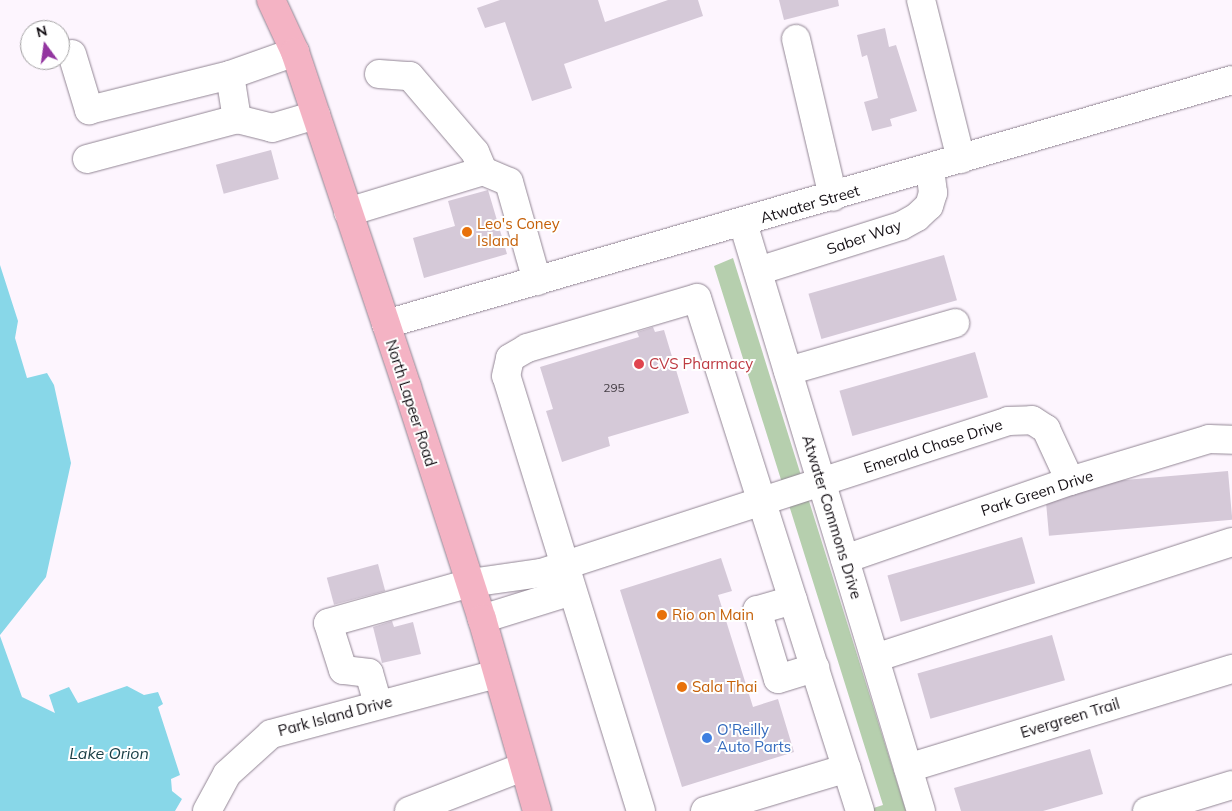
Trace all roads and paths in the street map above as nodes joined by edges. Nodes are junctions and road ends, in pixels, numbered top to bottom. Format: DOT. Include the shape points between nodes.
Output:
graph roads {
  1 [pos="272,0"];
  2 [pos="921,0"];
  3 [pos="796,39"];
  4 [pos="295,52"];
  5 [pos="72,54"];
  6 [pos="379,74"];
  7 [pos="230,75"];
  8 [pos="1232,80"];
  9 [pos="316,115"];
  10 [pos="237,119"];
  11 [pos="87,159"];
  12 [pos="961,159"];
  13 [pos="930,168"];
  14 [pos="483,171"];
  15 [pos="833,197"];
  16 [pos="348,212"];
  17 [pos="743,223"];
  18 [pos="758,271"];
  19 [pos="537,281"];
  20 [pos="955,323"];
  21 [pos="386,324"];
  22 [pos="788,371"];
  23 [pos="1232,440"];
  24 [pos="1070,481"];
  25 [pos="822,483"];
  26 [pos="763,501"];
  27 [pos="1232,542"];
  28 [pos="845,558"];
  29 [pos="564,562"];
  30 [pos="470,583"];
  31 [pos="572,591"];
  32 [pos="793,600"];
  33 [pos="482,619"];
  34 [pos="875,658"];
  35 [pos="815,668"];
  36 [pos="1232,668"];
  37 [pos="497,674"];
  38 [pos="378,704"];
  39 [pos="524,767"];
  40 [pos="847,768"];
  41 [pos="908,768"];
  42 [pos="1232,785"];
  43 [pos="207,811"];
  44 [pos="409,811"];
  45 [pos="537,811"];
  46 [pos="642,811"];
  47 [pos="705,811"];
  48 [pos="860,811"];
  49 [pos="921,811"];
  50 [pos="1147,811"];
  1 -- 4 [label="main road, North Lapeer Road"];
  2 -- 12 [label="street"];
  3 -- 15 [label="street"];
  4 -- 7 [label="street"];
  4 -- 9 [label="main road, North Lapeer Road"];
  5 -- 7 [label="street" via="89,110"];
  6 -- 14 [label="street" via="410,76 475,152"];
  7 -- 10 [label="street"];
  8 -- 12 [label="street, Atwater Street"];
  9 -- 10 [label="street" via="272,128"];
  9 -- 16 [label="main road, North Lapeer Road"];
  10 -- 11 [label="street"];
  12 -- 13 [label="street, Atwater Street"];
  13 -- 15 [label="street, Atwater Street"];
  13 -- 18 [label="street, Saber Way" via="933,192 929,206 917,217 901,226"];
  14 -- 16 [label="street"];
  14 -- 19 [label="street" via="509,182"];
  15 -- 17 [label="street, Atwater Street"];
  16 -- 21 [label="main road, North Lapeer Road"];
  17 -- 18 [label="street, Atwater Commons Drive"];
  17 -- 19 [label="street, Atwater Street"];
  18 -- 22 [label="street, Atwater Commons Drive"];
  19 -- 21 [label="street, Atwater Street"];
  20 -- 22 [label="street"];
  21 -- 30 [label="main road, North Lapeer Road"];
  22 -- 25 [label="street, Atwater Commons Drive"];
  23 -- 24 [label="street, Park Green Drive" via="1209,439"];
  24 -- 25 [label="street, Emerald Chase Drive" via="1046,429 1032,420 1008,421"];
  24 -- 28 [label="street, Park Green Drive"];
  25 -- 26 [label="street, Emerald Chase Drive"];
  25 -- 28 [label="street, Atwater Commons Drive"];
  26 -- 29 [label="street, Emerald Chase Drive"];
  26 -- 29 [label="street" via="697,298 527,348 510,358 506,376"];
  26 -- 32 [label="street"];
  27 -- 34 [label="street"];
  28 -- 34 [label="street, Atwater Commons Drive"];
  29 -- 30 [label="street, Emerald Chase Drive" via="541,573"];
  29 -- 31 [label="street"];
  30 -- 33 [label="main road, North Lapeer Road"];
  30 -- 38 [label="street, Emerald Chase Drive" via="328,623 344,670 369,674"];
  31 -- 33 [label="street"];
  31 -- 46 [label="street"];
  32 -- 35 [label="street"];
  32 -- 35 [label="street" via="757,610 778,679"];
  33 -- 37 [label="main road, North Lapeer Road"];
  34 -- 41 [label="street, Atwater Commons Drive"];
  35 -- 40 [label="street"];
  36 -- 41 [label="street, Evergreen Trail"];
  37 -- 38 [label="street, Park Island Drive"];
  37 -- 39 [label="main road, North Lapeer Road"];
  38 -- 43 [label="street, Park Island Drive" via="271,734 227,774"];
  39 -- 44 [label="street"];
  39 -- 45 [label="main road, North Lapeer Road"];
  40 -- 47 [label="street"];
  40 -- 48 [label="street"];
  41 -- 49 [label="street, Atwater Commons Drive"];
  42 -- 50 [label="street"];
}
